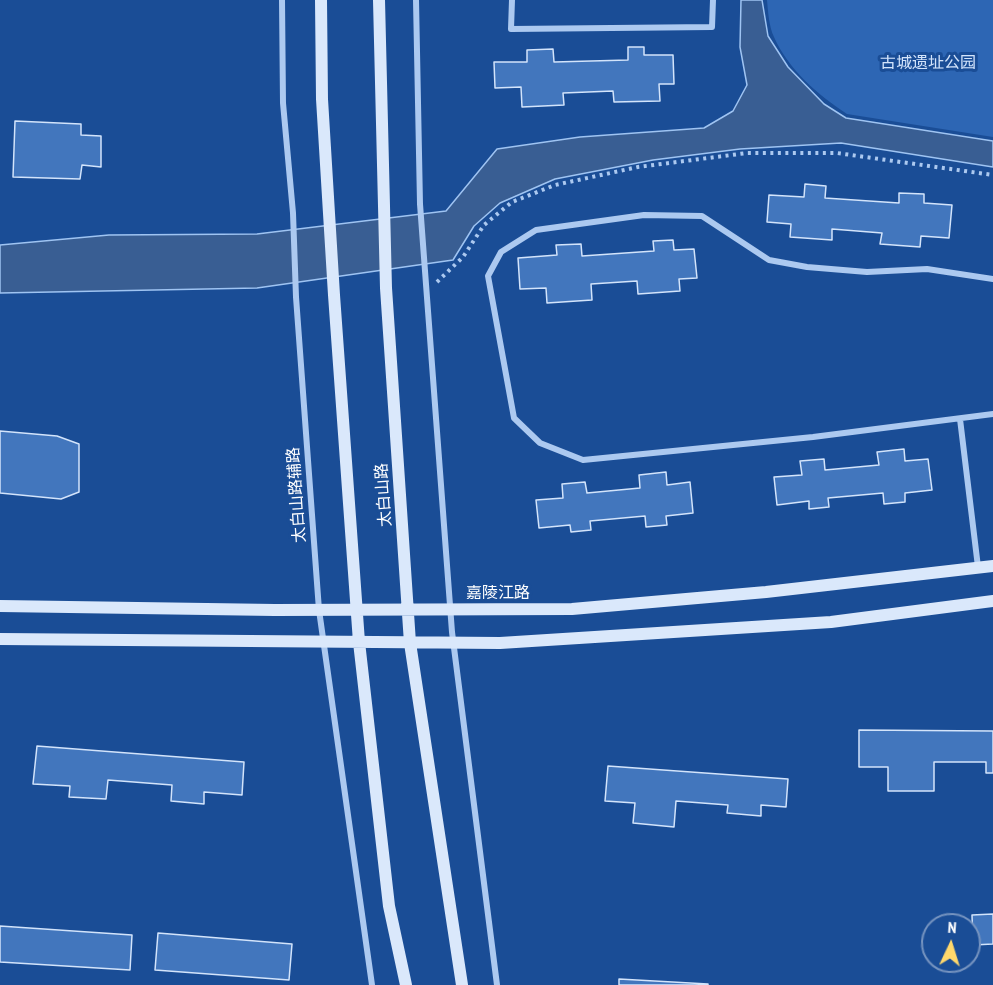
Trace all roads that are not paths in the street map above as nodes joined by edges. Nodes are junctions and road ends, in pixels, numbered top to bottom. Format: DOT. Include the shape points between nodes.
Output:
graph roads {
  1 [pos="282,0"];
  2 [pos="321,0"];
  3 [pos="379,0"];
  4 [pos="416,0"];
  5 [pos="512,0"];
  6 [pos="713,0"];
  7 [pos="993,279"];
  8 [pos="993,414"];
  9 [pos="960,419"];
  10 [pos="993,566"];
  11 [pos="978,567"];
  12 [pos="993,600"];
  13 [pos="0,606"];
  14 [pos="450,609"];
  15 [pos="319,610"];
  16 [pos="358,610"];
  17 [pos="408,610"];
  18 [pos="0,639"];
  19 [pos="322,642"];
  20 [pos="359,642"];
  21 [pos="410,643"];
  22 [pos="453,643"];
  23 [pos="372,985"];
  24 [pos="406,985"];
  25 [pos="462,985"];
  26 [pos="497,985"];
  1 -- 15 [label="street, 太白山路辅路" via="283,103"];
  2 -- 16 [label="street" via="322,99"];
  3 -- 17 [label="street, 太白山路" via="386,288"];
  4 -- 14 [label="street" via="420,204"];
  5 -- 6 [label="street" via="511,29 712,27"];
  7 -- 9 [label="street" via="927,269 867,272 769,260 702,216 668,215 536,230 501,252 488,276 514,418 540,443 583,460"];
  8 -- 9 [label="street"];
  9 -- 11 [label="street"];
  10 -- 11 [label="street, 嘉陵江路"];
  11 -- 14 [label="street, 嘉陵江路" via="766,592 572,609"];
  12 -- 22 [label="street" via="831,622"];
  13 -- 15 [label="street, 嘉陵江路"];
  14 -- 17 [label="street, 嘉陵江路"];
  14 -- 22 [label="street"];
  15 -- 16 [label="street, 嘉陵江路"];
  15 -- 19 [label="street, 太白山路辅路"];
  16 -- 17 [label="street, 嘉陵江路"];
  16 -- 20 [label="street"];
  17 -- 21 [label="street, 太白山路"];
  18 -- 19 [label="street"];
  19 -- 20 [label="street"];
  19 -- 23 [label="street, 太白山路辅路"];
  20 -- 21 [label="street"];
  20 -- 24 [label="street" via="389,906"];
  21 -- 22 [label="street"];
  21 -- 25 [label="street, 太白山路"];
  22 -- 26 [label="street"];
}
